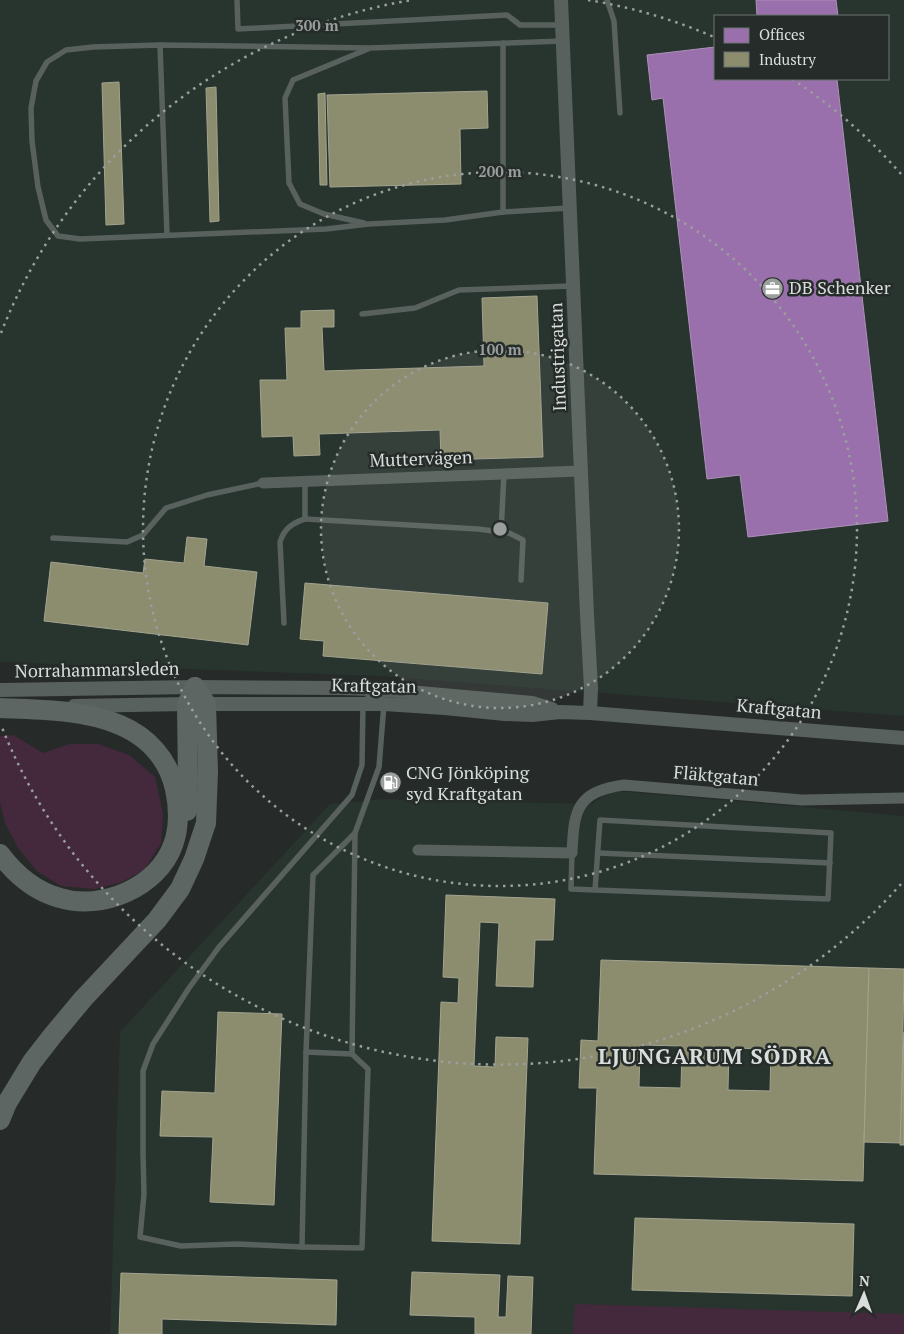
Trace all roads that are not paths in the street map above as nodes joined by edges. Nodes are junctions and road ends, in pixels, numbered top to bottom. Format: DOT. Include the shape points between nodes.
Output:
graph roads {
  1 [pos="237,0"];
  2 [pos="561,0"];
  3 [pos="607,0"];
  4 [pos="562,25"];
  5 [pos="563,41"];
  6 [pos="503,43"];
  7 [pos="160,46"];
  8 [pos="370,48"];
  9 [pos="620,113"];
  10 [pos="571,208"];
  11 [pos="503,212"];
  12 [pos="369,224"];
  13 [pos="167,235"];
  14 [pos="574,286"];
  15 [pos="362,314"];
  16 [pos="580,471"];
  17 [pos="504,474"];
  18 [pos="305,481"];
  19 [pos="263,483"];
  20 [pos="305,519"];
  21 [pos="501,532"];
  22 [pos="53,538"];
  23 [pos="521,580"];
  24 [pos="284,623"];
  25 [pos="375,689"];
  26 [pos="0,690"];
  27 [pos="196,699"];
  28 [pos="364,704"];
  29 [pos="384,704"];
  30 [pos="0,708"];
  31 [pos="560,712"];
  32 [pos="590,713"];
  33 [pos="904,738"];
  34 [pos="904,798"];
  35 [pos="355,833"];
  36 [pos="173,846"];
  37 [pos="418,850"];
  38 [pos="572,853"];
  39 [pos="598,853"];
  40 [pos="0,854"];
  41 [pos="830,863"];
  42 [pos="594,890"];
  43 [pos="306,1052"];
  44 [pos="352,1054"];
  45 [pos="0,1120"];
  46 [pos="302,1246"];
  1 -- 4 [label="lane" via="238,29 507,15 520,25"];
  2 -- 4 [label="street, Industrigatan"];
  3 -- 9 [label="lane" via="614,21"];
  4 -- 5 [label="street, Industrigatan"];
  5 -- 6 [label="lane"];
  5 -- 10 [label="street, Industrigatan"];
  6 -- 8 [label="lane"];
  6 -- 11 [label="lane"];
  7 -- 8 [label="lane"];
  7 -- 13 [label="lane"];
  7 -- 13 [label="lane" via="66,50 47,62 36,81 31,108 32,141 46,220 58,236 80,239"];
  8 -- 12 [label="lane" via="293,80 285,98 289,183 300,204 324,214"];
  10 -- 11 [label="lane"];
  10 -- 14 [label="street, Industrigatan"];
  11 -- 12 [label="lane" via="445,220"];
  12 -- 13 [label="lane" via="326,229"];
  14 -- 15 [label="lane" via="459,290 415,308"];
  14 -- 16 [label="street, Industrigatan"];
  16 -- 17 [label="street, Muttervägen"];
  16 -- 32 [label="street, Industrigatan"];
  17 -- 18 [label="street, Muttervägen"];
  17 -- 21 [label="lane"];
  18 -- 19 [label="street, Muttervägen"];
  18 -- 20 [label="lane"];
  19 -- 22 [label="lane" via="166,508 143,535 127,542"];
  20 -- 21 [label="lane"];
  20 -- 24 [label="lane" via="284,531 280,542"];
  21 -- 23 [label="lane" via="523,540"];
  25 -- 27 [label="street, Kraftgatan"];
  25 -- 28 [label="lane"];
  25 -- 29 [label="lane"];
  25 -- 31 [label="street, Kraftgatan" via="532,703"];
  26 -- 27 [label="street, Norrahammarsleden"];
  27 -- 28 [label="street, Kraftgatan"];
  27 -- 30 [label="street, Norrahammarsleden"];
  27 -- 36 [label="highway" via="188,806"];
  27 -- 45 [label="highway" via="208,772 206,823 194,859 180,889 157,920 52,1035 7,1102"];
  28 -- 29 [label="street, Kraftgatan"];
  28 -- 46 [label="lane" via="362,765 352,795 214,954 153,1044 143,1071 144,1194 140,1237 181,1246"];
  29 -- 31 [label="street, Kraftgatan" via="505,714"];
  29 -- 35 [label="lane" via="379,767"];
  30 -- 36 [label="highway" via="87,715 119,724 139,735 156,750 173,783 178,804"];
  31 -- 32 [label="street, Kraftgatan"];
  32 -- 33 [label="street, Kraftgatan"];
  34 -- 38 [label="street, Fläktgatan" via="802,800 638,786 613,787 601,790 580,807 574,822"];
  35 -- 43 [label="lane" via="313,875"];
  35 -- 44 [label="lane"];
  36 -- 40 [label="highway" via="149,879 126,893 102,901 60,899 36,888 12,870"];
  37 -- 38 [label="street"];
  38 -- 42 [label="lane" via="571,889"];
  39 -- 41 [label="lane"];
  39 -- 41 [label="lane" via="600,820 831,833"];
  39 -- 42 [label="lane"];
  41 -- 42 [label="lane" via="828,899"];
  43 -- 44 [label="lane"];
  43 -- 46 [label="lane"];
  44 -- 46 [label="lane" via="368,1069 362,1248"];
}
